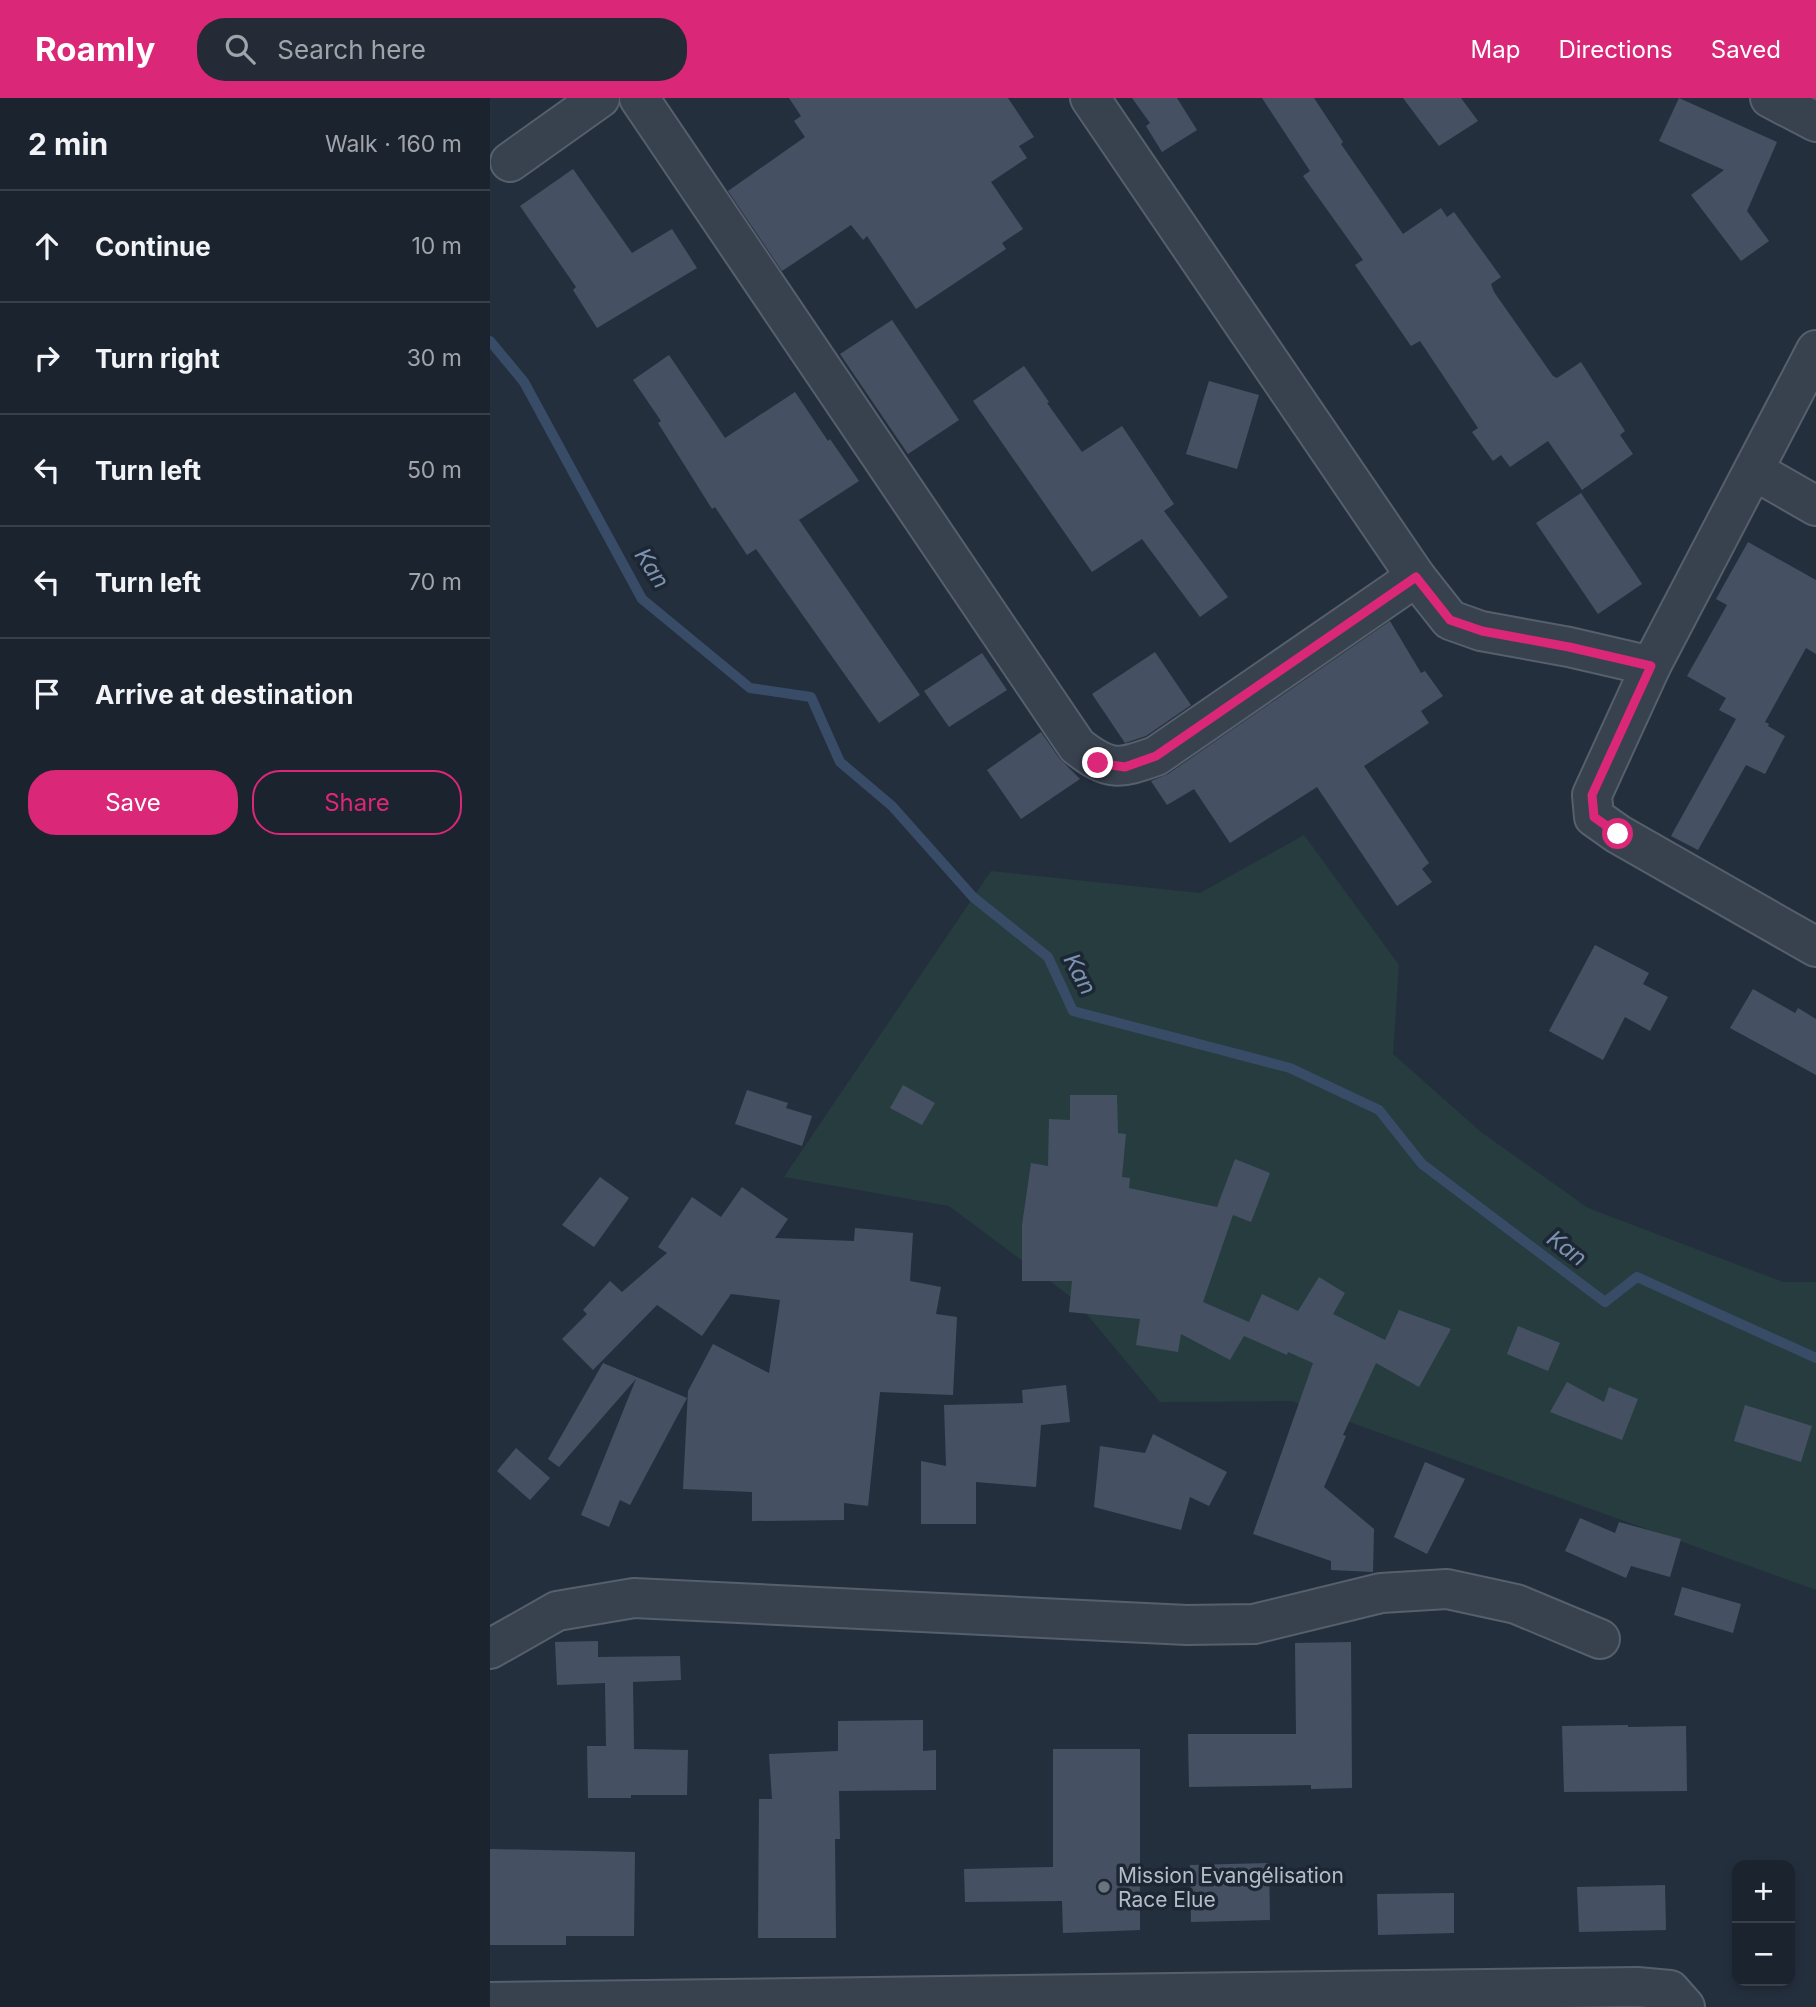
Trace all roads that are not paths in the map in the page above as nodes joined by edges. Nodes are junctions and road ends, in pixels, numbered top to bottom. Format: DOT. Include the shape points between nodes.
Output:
graph roads {
  1 [pos="600,98"];
  2 [pos="639,98"];
  3 [pos="1090,98"];
  4 [pos="1770,98"];
  5 [pos="1816,122"];
  6 [pos="510,162"];
  7 [pos="1816,350"];
  8 [pos="1755,471"];
  9 [pos="1816,506"];
  10 [pos="1416,577"];
  11 [pos="1651,666"];
  12 [pos="1816,947"];
  13 [pos="1600,1639"];
  14 [pos="490,1649"];
  15 [pos="490,2002"];
  16 [pos="1685,2007"];
  1 -- 6 [label="street"];
  2 -- 10 [label="street" via="1077,746 1098,763 1125,767 1156,756"];
  3 -- 10 [label="street"];
  4 -- 5 [label="street"];
  7 -- 8 [label="street"];
  8 -- 9 [label="street"];
  8 -- 11 [label="street"];
  10 -- 11 [label="street" via="1450,620 1482,631"];
  11 -- 12 [label="street" via="1592,795 1594,817"];
  13 -- 14 [label="street" via="1516,1604 1447,1588 1381,1593 1254,1624 1187,1625 634,1598 557,1611"];
  15 -- 16 [label="street" via="1637,1987 1670,1990"];
}
